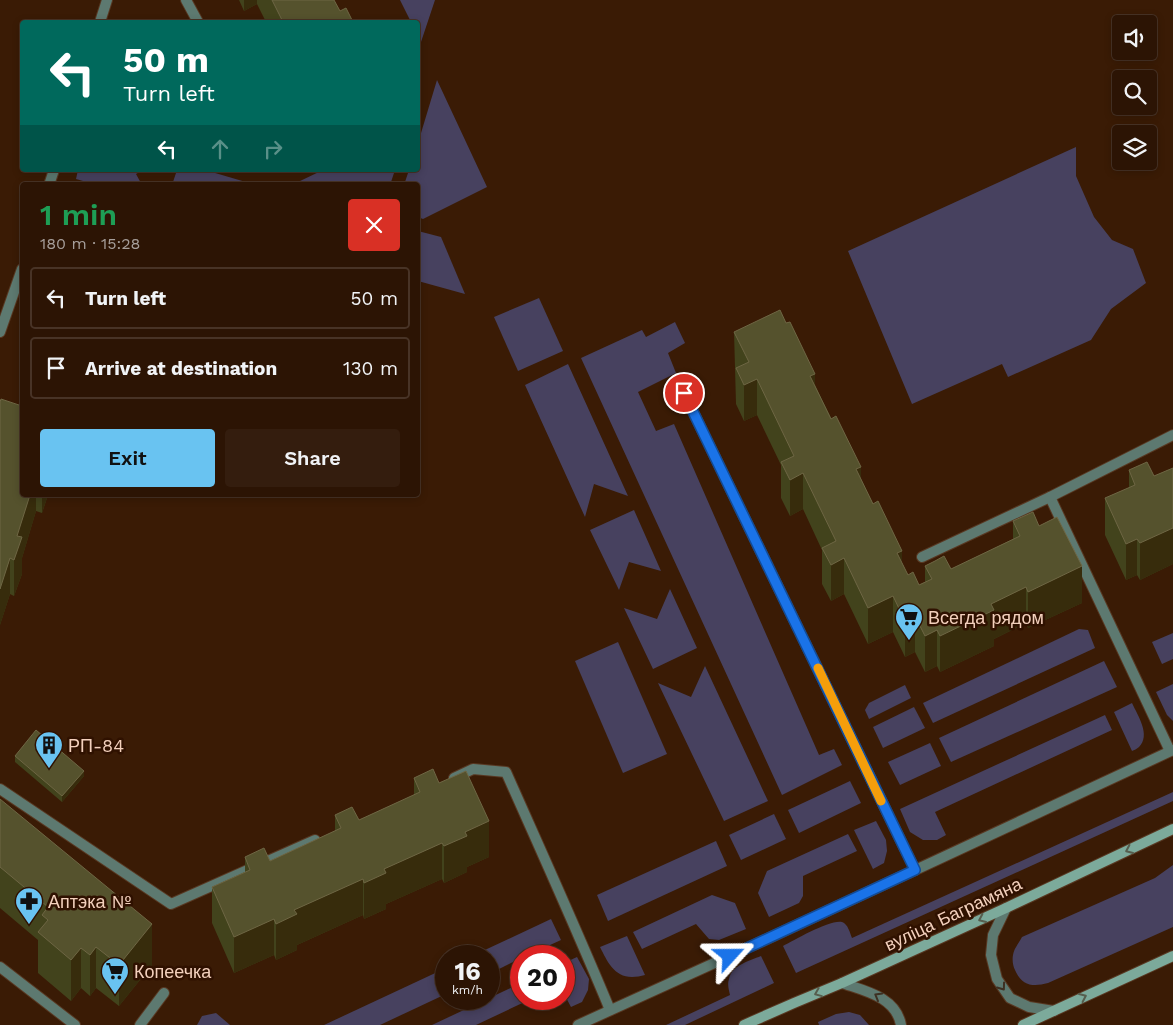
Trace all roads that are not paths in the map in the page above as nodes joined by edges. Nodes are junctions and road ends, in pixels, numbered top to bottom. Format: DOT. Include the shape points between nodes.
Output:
graph roads {
  1 [pos="107,0"];
  2 [pos="186,0"];
  3 [pos="101,20"];
  4 [pos="197,20"];
  5 [pos="20,275"];
  6 [pos="0,332"];
  7 [pos="684,393"];
  8 [pos="1173,435"];
  9 [pos="1050,497"];
  10 [pos="922,557"];
  11 [pos="1172,751"];
  12 [pos="446,781"];
  13 [pos="0,789"];
  14 [pos="1173,829"];
  15 [pos="329,834"];
  16 [pos="915,870"];
  17 [pos="1006,908"];
  18 [pos="1173,956"];
  19 [pos="0,967"];
  20 [pos="842,983"];
  21 [pos="164,993"];
  22 [pos="610,1010"];
  23 [pos="1054,1011"];
  24 [pos="75,1025"];
  25 [pos="140,1025"];
  26 [pos="578,1025"];
  27 [pos="744,1025"];
  28 [pos="901,1025"];
  29 [pos="1023,1025"];
  1 -- 3 [label="street"];
  2 -- 4 [label="street"];
  5 -- 6 [label="street"];
  7 -- 16 [label="street"];
  8 -- 9 [label="street"];
  9 -- 10 [label="street"];
  9 -- 11 [label="street"];
  11 -- 16 [label="street"];
  12 -- 22 [label="street" via="473,769 506,772"];
  13 -- 15 [label="street" via="171,904"];
  14 -- 17 [label="street, вуліца Баграмяна, one-way"];
  16 -- 22 [label="street"];
  17 -- 20 [label="street, вуліца Баграмяна, one-way"];
  17 -- 23 [label="street, one-way" via="993,935 991,955 997,979 1010,998 1029,1007"];
  23 -- 18 [label="street, one-way"];
  19 -- 24 [label="street"];
  20 -- 27 [label="street, вуліца Баграмяна, one-way"];
  28 -- 20 [label="street, one-way" via="891,1004 875,994"];
  21 -- 25 [label="street"];
  22 -- 26 [label="street"];
  23 -- 29 [label="street"];
}
